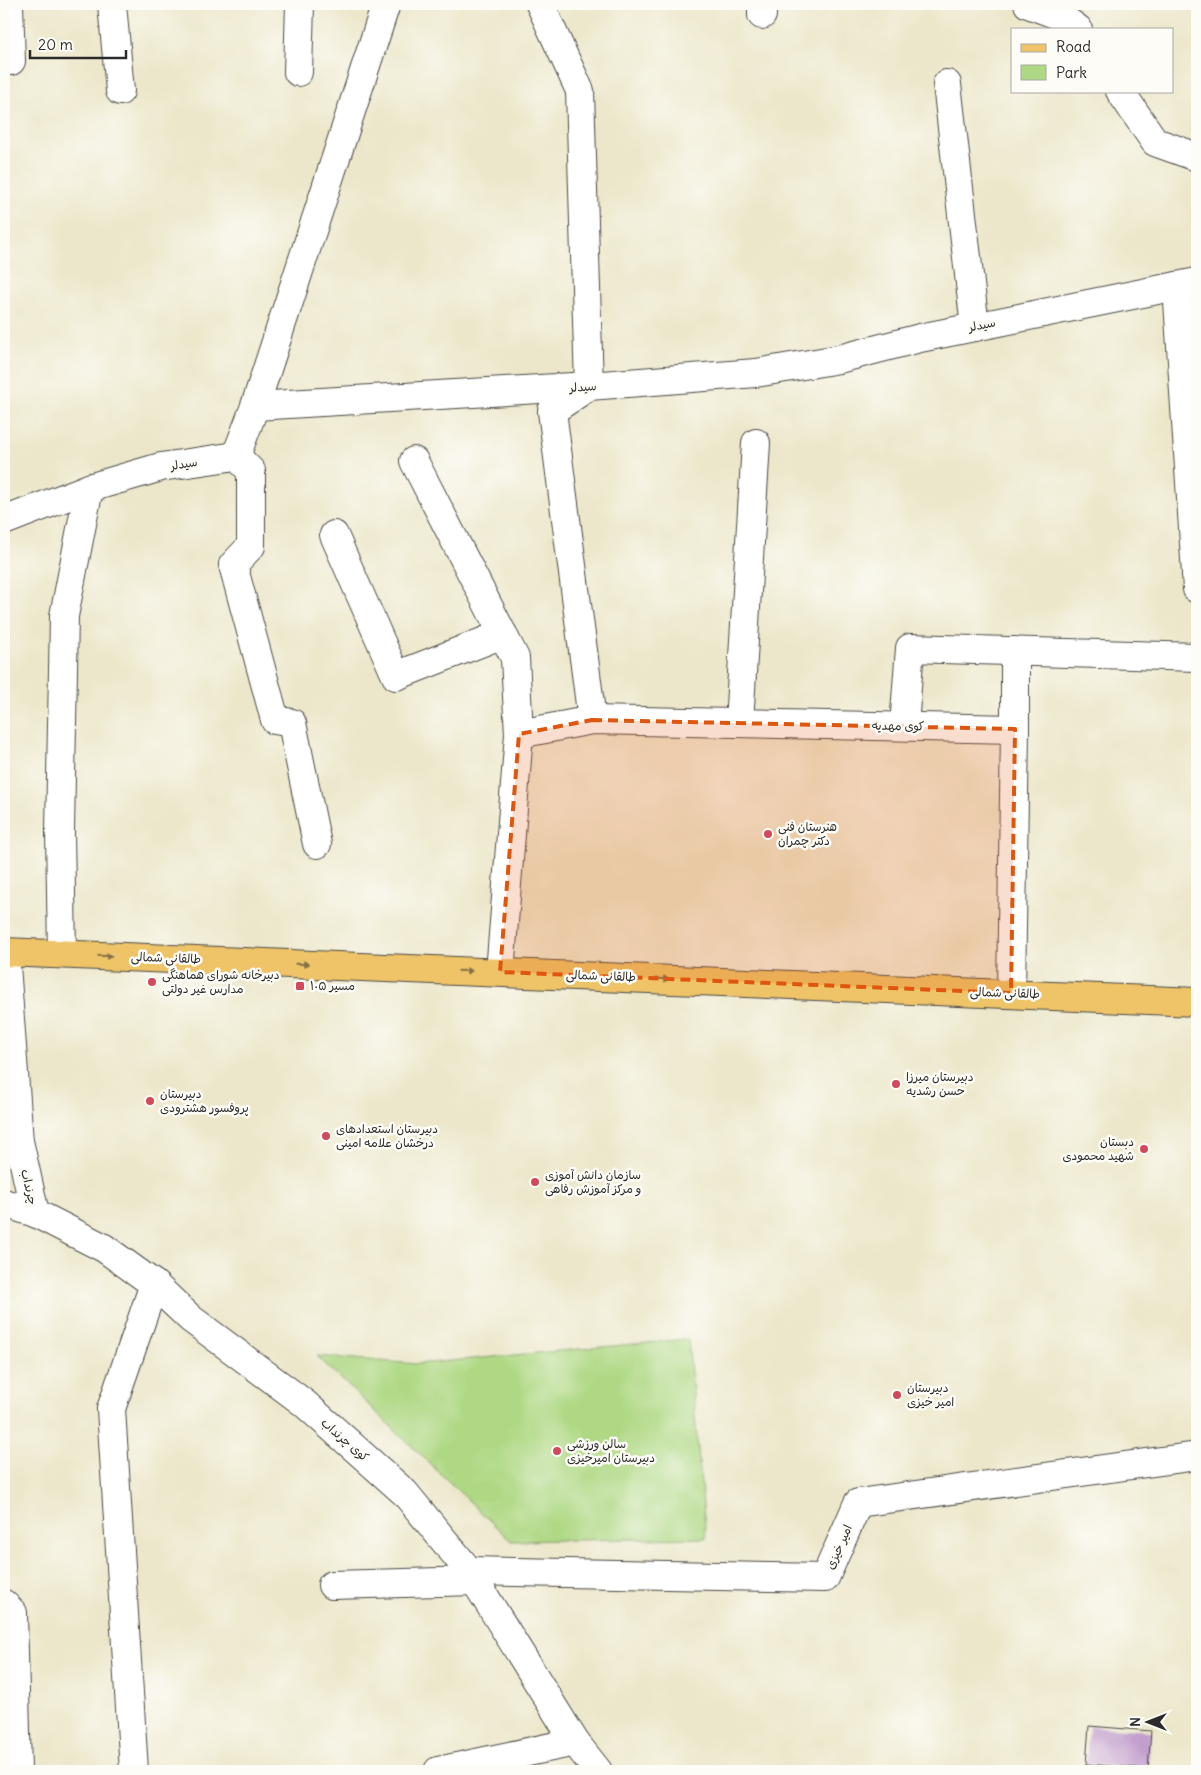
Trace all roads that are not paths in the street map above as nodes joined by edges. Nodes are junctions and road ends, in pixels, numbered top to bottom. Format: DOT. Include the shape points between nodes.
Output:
graph roads {
  1 [pos="9,4"];
  2 [pos="112,4"];
  3 [pos="300,4"];
  4 [pos="386,4"];
  5 [pos="540,4"];
  6 [pos="1028,4"];
  7 [pos="1077,28"];
  8 [pos="11,61"];
  9 [pos="298,72"];
  10 [pos="947,84"];
  11 [pos="120,91"];
  12 [pos="1121,92"];
  13 [pos="1197,157"];
  14 [pos="1187,284"];
  15 [pos="975,327"];
  16 [pos="589,386"];
  17 [pos="255,406"];
  18 [pos="756,443"];
  19 [pos="236,456"];
  20 [pos="414,460"];
  21 [pos="89,488"];
  22 [pos="4,521"];
  23 [pos="334,535"];
  24 [pos="1197,589"];
  25 [pos="503,634"];
  26 [pos="1015,651"];
  27 [pos="1197,657"];
  28 [pos="592,720"];
  29 [pos="739,723"];
  30 [pos="904,726"];
  31 [pos="1015,729"];
  32 [pos="519,734"];
  33 [pos="318,844"];
  34 [pos="5,952"];
  35 [pos="62,954"];
  36 [pos="500,972"];
  37 [pos="1011,993"];
  38 [pos="1197,1002"];
  39 [pos="11,1146"];
  40 [pos="4,1203"];
  41 [pos="35,1213"];
  42 [pos="154,1284"];
  43 [pos="1197,1456"];
  44 [pos="473,1576"];
  45 [pos="332,1585"];
  46 [pos="4,1604"];
  47 [pos="575,1742"];
  48 [pos="17,1771"];
  49 [pos="134,1771"];
  50 [pos="438,1771"];
  51 [pos="598,1771"];
  1 -- 8 [label="street"];
  2 -- 11 [label="street"];
  3 -- 9 [label="street"];
  4 -- 17 [label="street"];
  5 -- 16 [label="street" via="580,91"];
  6 -- 7 [label="street" via="1060,16"];
  10 -- 15 [label="street"];
  12 -- 13 [label="street" via="1155,142"];
  14 -- 15 [label="street, سیدلر"];
  14 -- 24 [label="street"];
  15 -- 16 [label="street, سیدلر" via="839,359 756,373"];
  16 -- 17 [label="street, سیدلر"];
  16 -- 28 [label="street" via="552,411"];
  17 -- 19 [label="street"];
  18 -- 29 [label="street"];
  19 -- 21 [label="street, سیدلر" via="161,467"];
  19 -- 33 [label="street" via="250,471 250,546 233,565 275,720 292,723"];
  20 -- 25 [label="street"];
  21 -- 22 [label="street, سیدلر"];
  21 -- 35 [label="street" via="64,616 60,831"];
  23 -- 25 [label="street" via="396,676"];
  25 -- 32 [label="street" via="515,658"];
  26 -- 27 [label="street"];
  26 -- 30 [label="street" via="910,648"];
  26 -- 31 [label="street"];
  28 -- 29 [label="street, کوی ‌‌‌مهدیه"];
  28 -- 32 [label="street, کوی ‌‌‌مهدیه"];
  29 -- 30 [label="street, کوی ‌‌‌مهدیه"];
  30 -- 31 [label="street, کوی ‌‌‌مهدیه"];
  31 -- 37 [label="street"];
  32 -- 36 [label="street"];
  34 -- 35 [label="main road, طالقانی شمالی"];
  34 -- 39 [label="street, چرنداب"];
  35 -- 36 [label="main road, طالقانی شمالی, one-way"];
  36 -- 37 [label="main road, طالقانی شمالی, one-way"];
  37 -- 38 [label="main road, طالقانی شمالی"];
  39 -- 41 [label="street, چرنداب"];
  40 -- 41 [label="street, کوی چرنداب"];
  41 -- 42 [label="street, کوی چرنداب" via="104,1248"];
  42 -- 44 [label="street, کوی چرنداب" via="191,1319 304,1404 405,1493"];
  42 -- 49 [label="street" via="111,1409"];
  43 -- 44 [label="street, امیر خیزی" via="858,1503 825,1578"];
  44 -- 45 [label="street"];
  44 -- 47 [label="street, کوی چرنداب"];
  46 -- 48 [label="street" via="13,1613"];
  47 -- 50 [label="street"];
  47 -- 51 [label="street, کوی چرنداب"];
}
